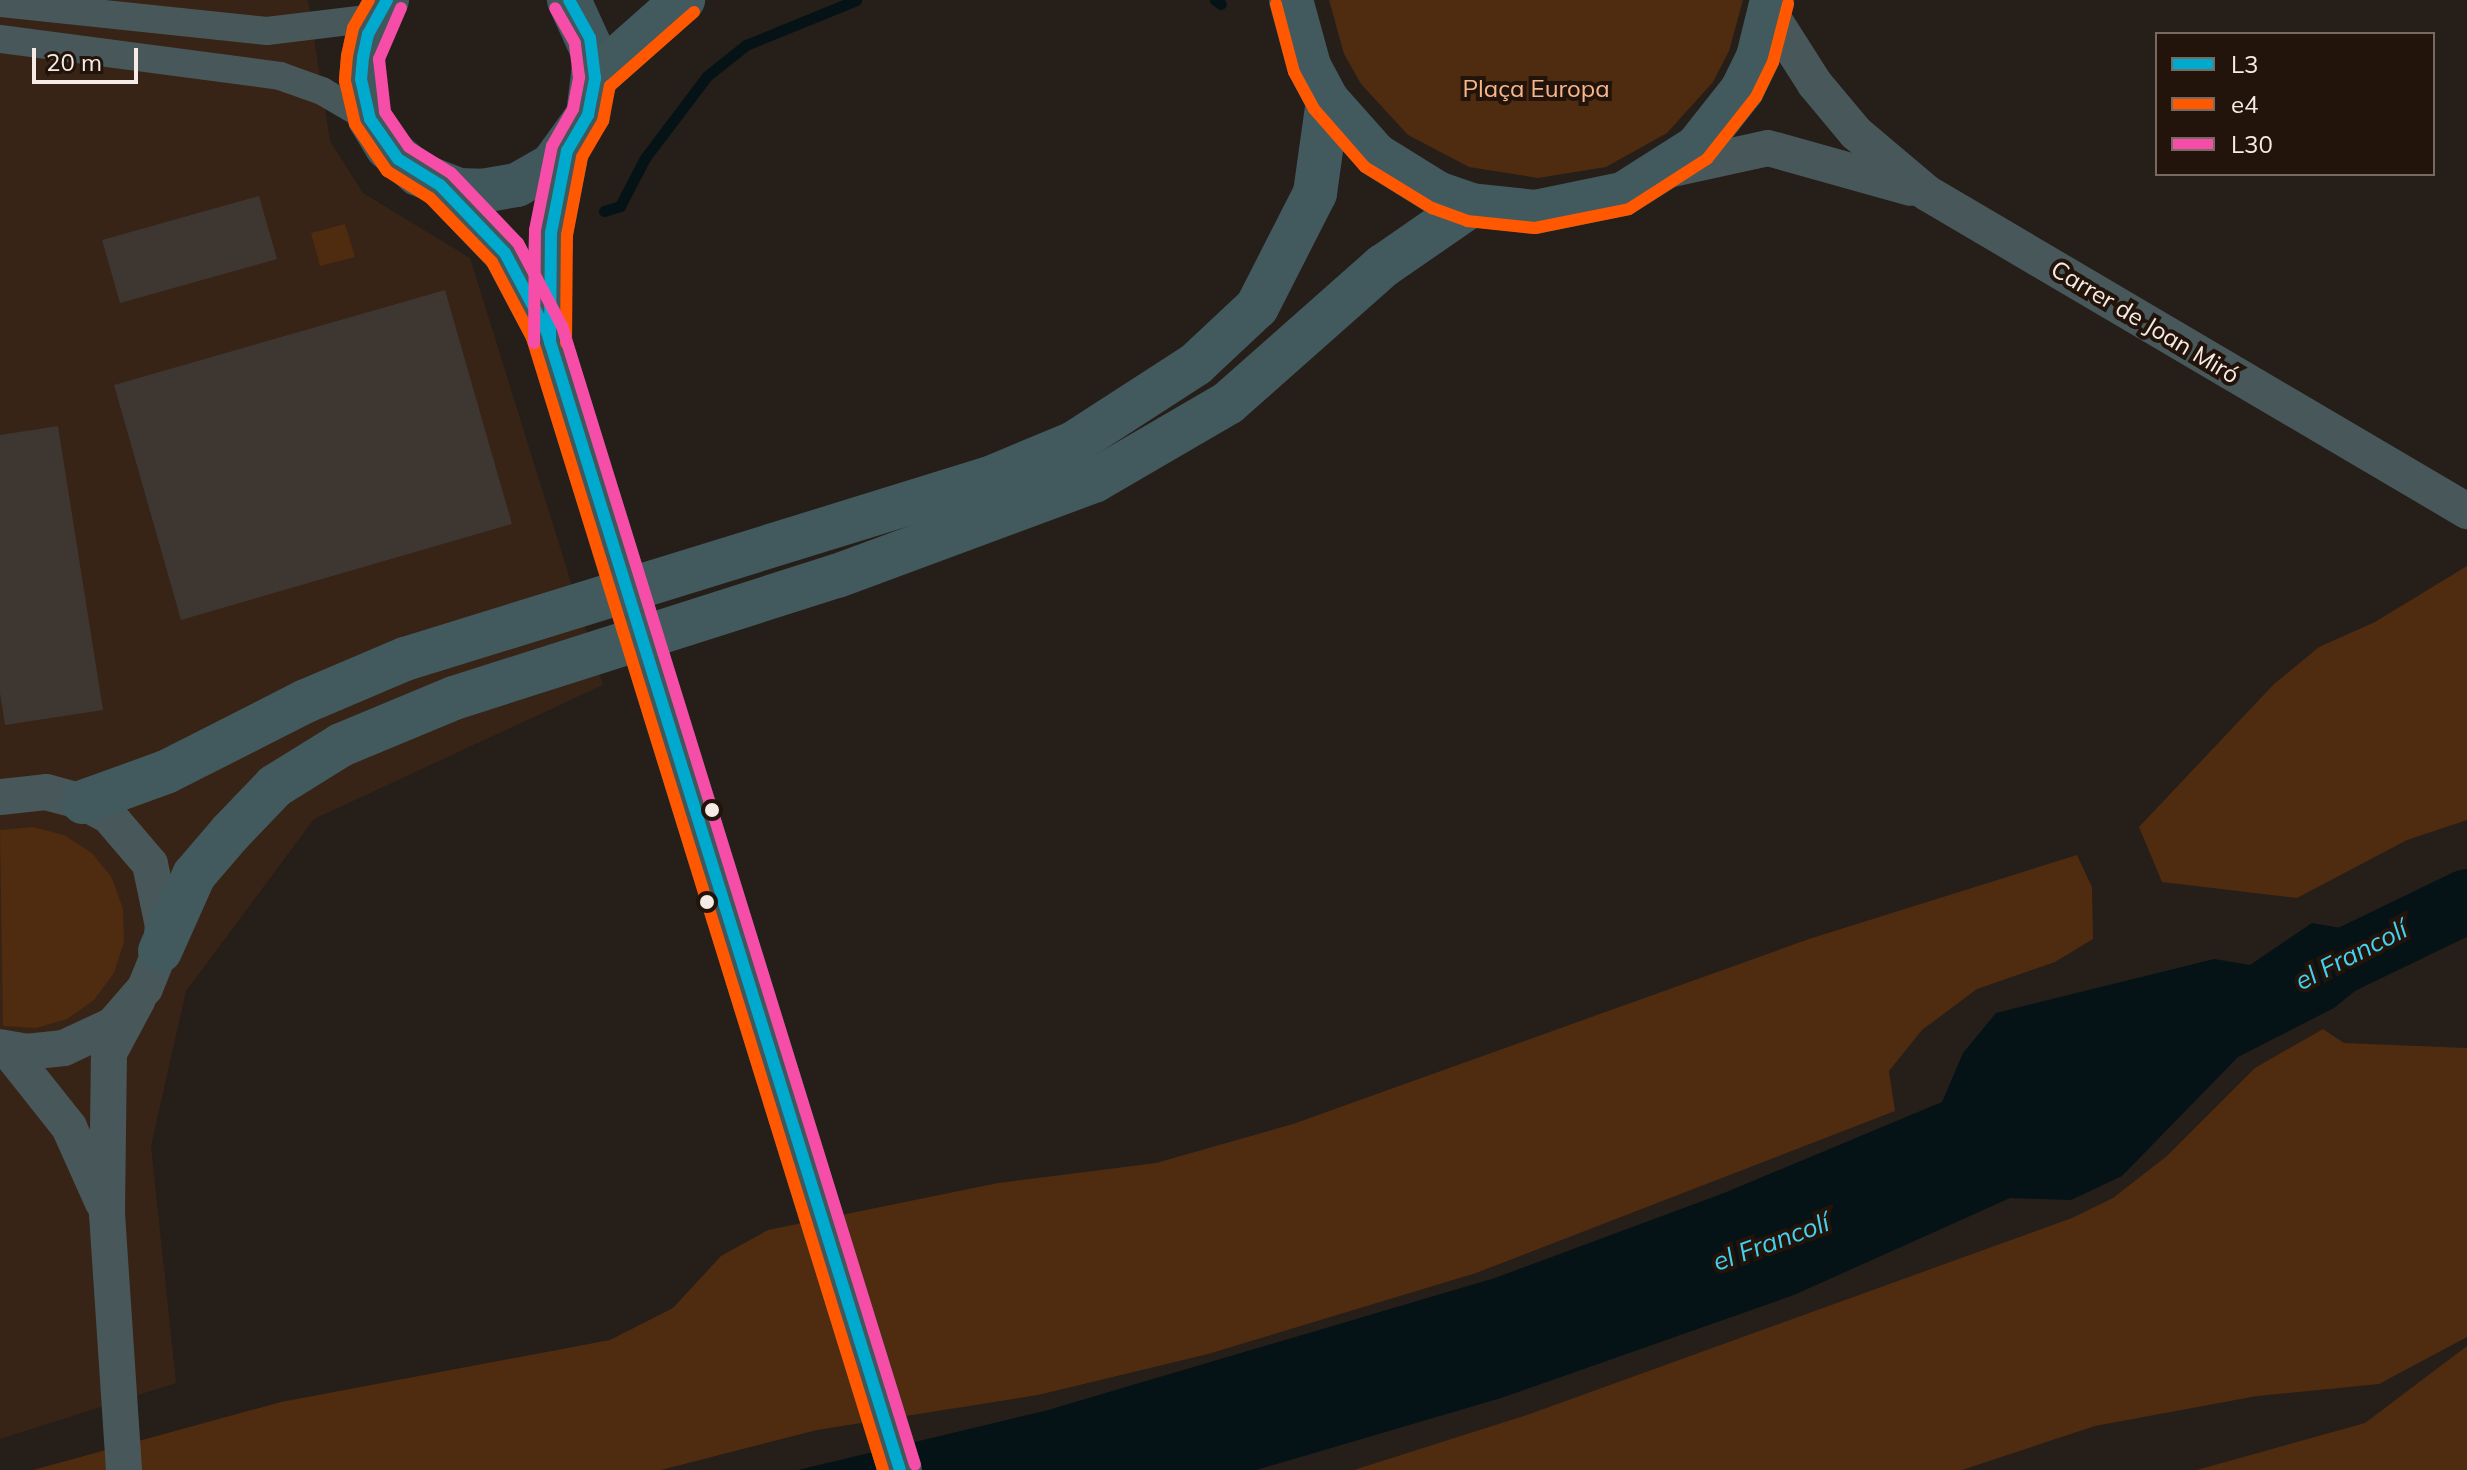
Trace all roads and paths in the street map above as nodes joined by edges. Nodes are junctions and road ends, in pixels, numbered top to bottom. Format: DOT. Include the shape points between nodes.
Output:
graph roads {
  1 [pos="569,0"];
  2 [pos="683,0"];
  3 [pos="1291,0"];
  4 [pos="0,3"];
  5 [pos="1771,7"];
  6 [pos="381,9"];
  7 [pos="0,39"];
  8 [pos="595,78"];
  9 [pos="1328,101"];
  10 [pos="370,119"];
  11 [pos="567,151"];
  12 [pos="1668,170"];
  13 [pos="440,185"];
  14 [pos="1927,193"];
  15 [pos="1471,205"];
  16 [pos="547,332"];
  17 [pos="2467,511"];
  18 [pos="0,797"];
  19 [pos="83,802"];
  20 [pos="160,951"];
  21 [pos="138,999"];
  22 [pos="4,1048"];
  23 [pos="107,1213"];
  24 [pos="124,1470"];
  25 [pos="900,1470"];
  1 -- 8 [label="main road" via="590,38"];
  2 -- 8 [label="highway"];
  3 -- 9 [label="highway" via="1309,66"];
  4 -- 6 [label="street" via="267,31"];
  5 -- 12 [label="highway" via="1742,90 1705,138"];
  5 -- 14 [label="street, Carrer de Joan Miró" via="1815,84 1856,133"];
  6 -- 10 [label="main road" via="361,79"];
  7 -- 10 [label="street" via="280,76 322,91"];
  8 -- 11 [label="main road" via="588,115"];
  9 -- 15 [label="highway" via="1350,130 1395,170"];
  9 -- 19 [label="highway" via="1315,193 1257,307 1196,364 1074,443 990,478 405,659 306,701 166,772"];
  10 -- 13 [label="main road" via="398,159"];
  11 -- 13 [label="main road" via="517,185 482,191"];
  11 -- 16 [label="main road" via="551,233"];
  12 -- 14 [label="street, Carrer de Joan Miró" via="1768,148"];
  12 -- 15 [label="highway" via="1623,194 1565,210 1513,212"];
  13 -- 16 [label="main road" via="505,253"];
  14 -- 17 [label="street, Carrer de Joan Miró"];
  15 -- 20 [label="highway" via="1383,266 1228,403 1094,481 837,576 454,698 341,745 275,786 230,833 194,875"];
  16 -- 25 [label="main road"];
  18 -- 19 [label="street" via="46,792"];
  19 -- 20 [label="street" via="124,828 150,864 162,904"];
  20 -- 21 [label="street"];
  21 -- 22 [label="street" via="113,1025 84,1042 47,1051"];
  21 -- 23 [label="street" via="109,1053"];
  22 -- 23 [label="street" via="69,1127"];
  23 -- 24 [label="street"];
}
